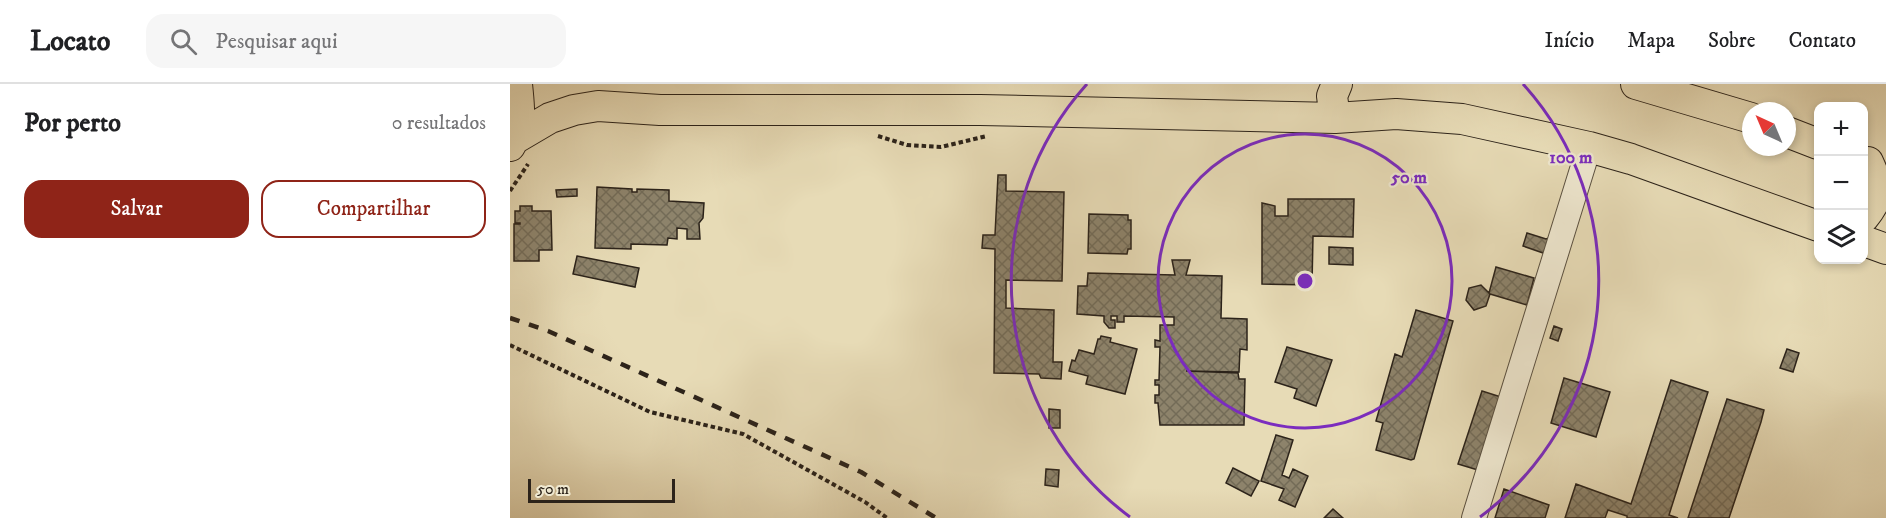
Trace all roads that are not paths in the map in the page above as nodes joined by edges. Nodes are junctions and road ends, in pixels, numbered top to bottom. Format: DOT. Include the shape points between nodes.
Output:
graph roads {
  1 [pos="517,84"];
  2 [pos="1337,84"];
  3 [pos="1636,84"];
  4 [pos="1709,84"];
  5 [pos="1742,113"];
  6 [pos="1742,115"];
  7 [pos="1335,118"];
  8 [pos="1796,135"];
  9 [pos="513,142"];
  10 [pos="1814,142"];
  11 [pos="1589,147"];
  12 [pos="1872,164"];
  13 [pos="1868,210"];
  14 [pos="1814,225"];
  15 [pos="1868,244"];
  16 [pos="1886,249"];
  17 [pos="1474,518"];
  1 -- 9 [label="main road" via="520,119"];
  2 -- 7 [label="main road" via="1332,96"];
  3 -- 6 [label="main road"];
  4 -- 5 [label="main road"];
  7 -- 9 [label="main road" via="660,110 598,105 550,118"];
  7 -- 11 [label="main road" via="1396,114 1462,119"];
  8 -- 10 [label="main road"];
  11 -- 14 [label="main road"];
  11 -- 17 [label="street"];
  12 -- 13 [label="main road" via="1878,184"];
  15 -- 16 [label="main road"];
}
